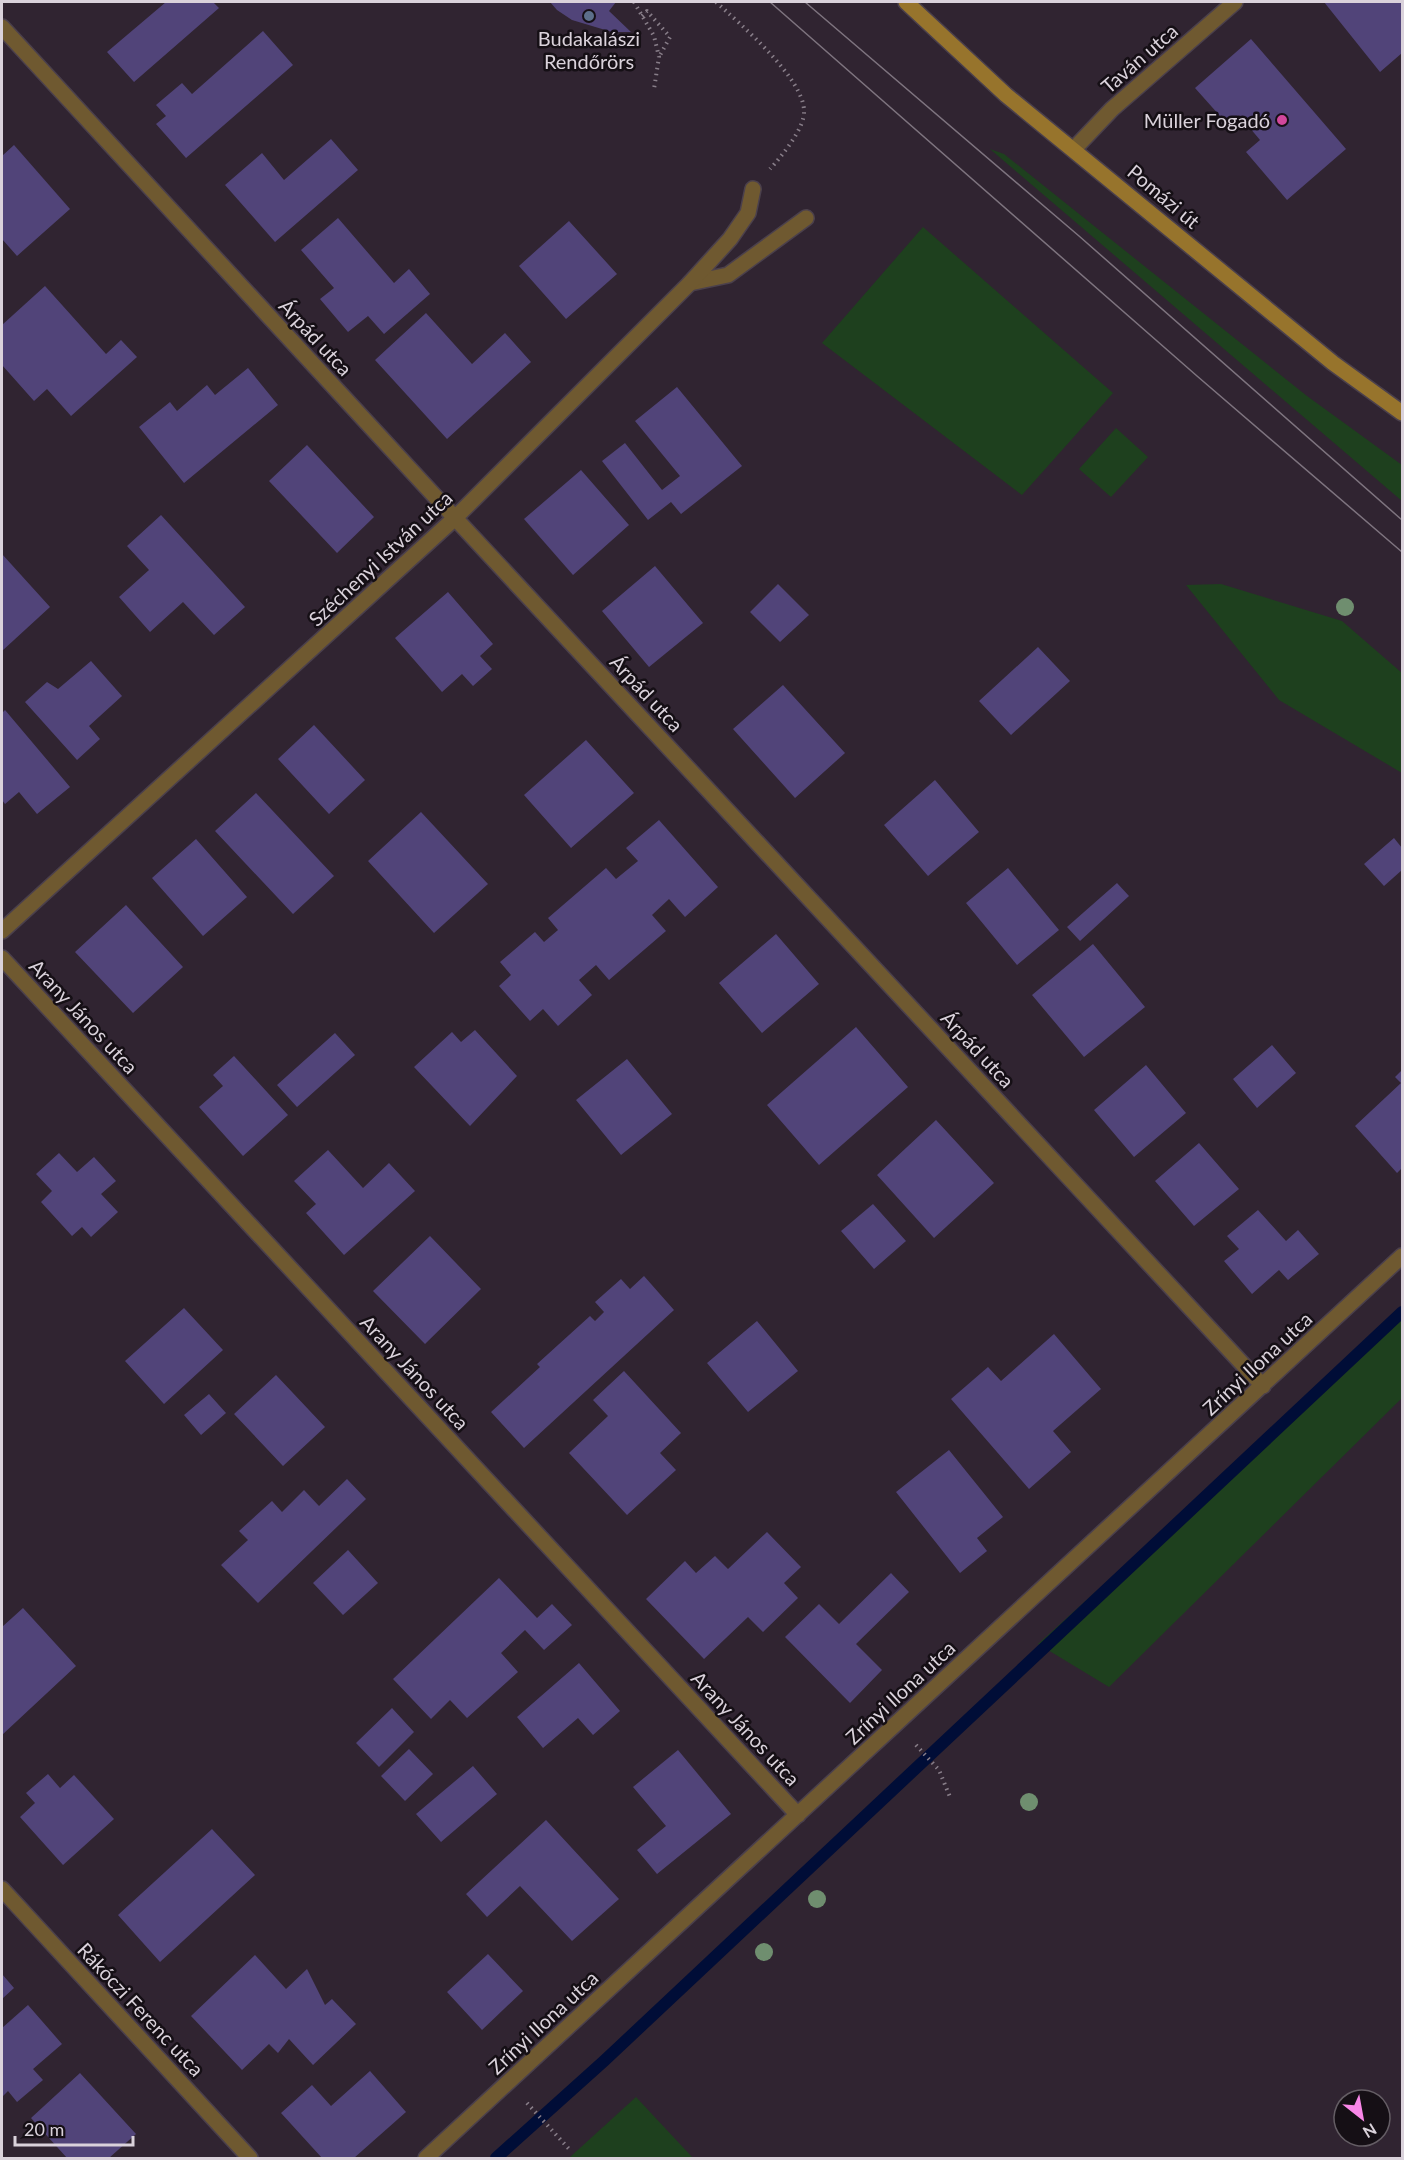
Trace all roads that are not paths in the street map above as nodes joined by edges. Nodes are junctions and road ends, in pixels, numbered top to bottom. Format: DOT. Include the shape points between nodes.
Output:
graph roads {
  1 [pos="906,2"];
  2 [pos="1235,2"];
  3 [pos="2,27"];
  4 [pos="1074,149"];
  5 [pos="753,189"];
  6 [pos="806,218"];
  7 [pos="690,283"];
  8 [pos="1402,413"];
  9 [pos="455,518"];
  10 [pos="2,932"];
  11 [pos="2,958"];
  12 [pos="1402,1256"];
  13 [pos="1263,1386"];
  14 [pos="798,1815"];
  15 [pos="2,1889"];
  16 [pos="250,2158"];
  17 [pos="426,2158"];
  1 -- 4 [label="main road, Pomázi út" via="1006,95"];
  2 -- 4 [label="street, Taván utca" via="1112,109"];
  3 -- 9 [label="street, Árpád utca"];
  4 -- 8 [label="main road, Pomázi út" via="1333,363"];
  5 -- 7 [label="street, Széchenyi István utca" via="748,213"];
  6 -- 7 [label="street" via="728,274"];
  7 -- 9 [label="street, Széchenyi István utca"];
  9 -- 10 [label="street, Széchenyi István utca"];
  9 -- 13 [label="street, Árpád utca"];
  11 -- 14 [label="street, Arany János utca"];
  12 -- 13 [label="street, Zrínyi Ilona utca"];
  13 -- 14 [label="street, Zrínyi Ilona utca"];
  14 -- 17 [label="street, Zrínyi Ilona utca"];
  15 -- 16 [label="street, Rákóczi Ferenc utca"];
}
